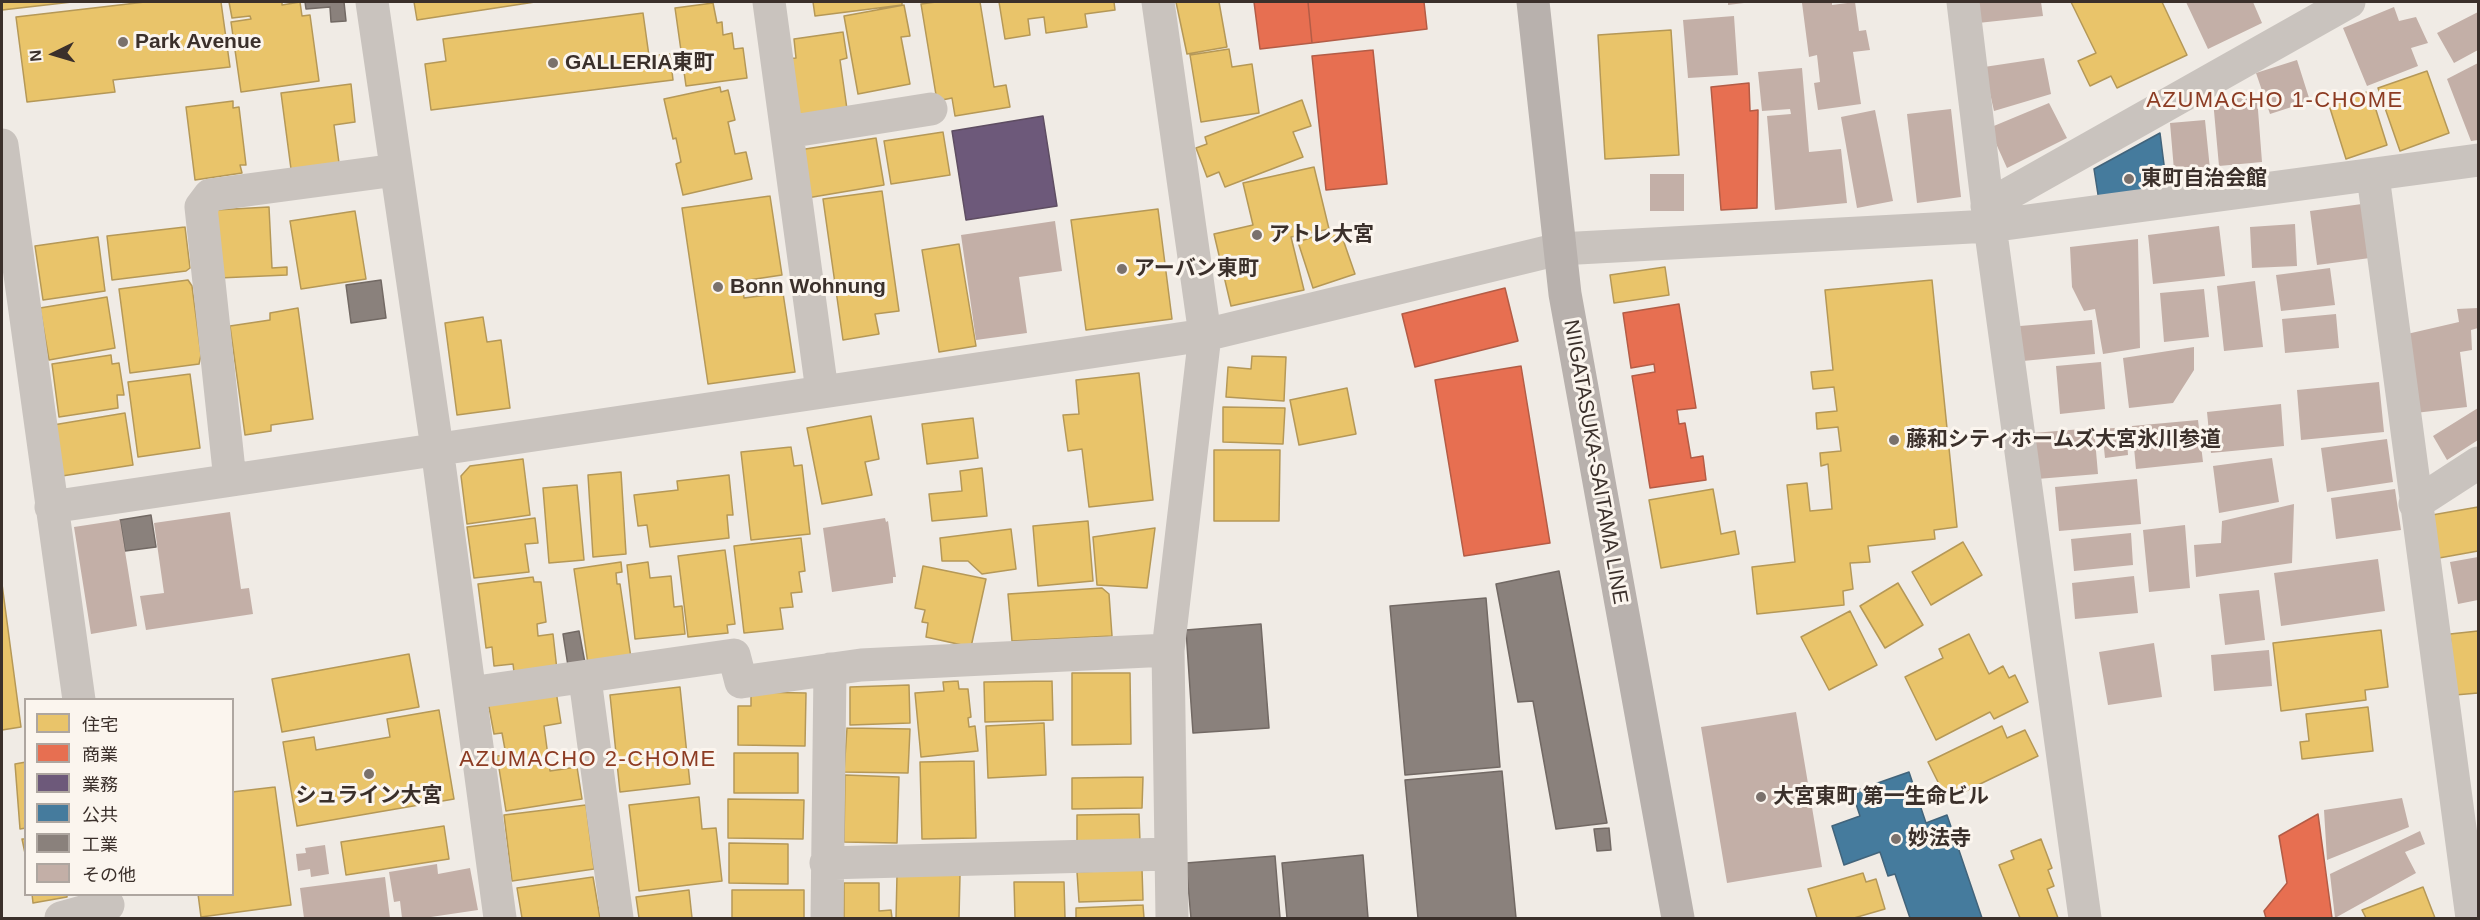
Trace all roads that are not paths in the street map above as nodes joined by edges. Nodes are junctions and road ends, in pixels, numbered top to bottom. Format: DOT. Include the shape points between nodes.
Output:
graph roads {
  1 [pos="372,2"];
  2 [pos="769,2"];
  3 [pos="1158,2"];
  4 [pos="1533,2"];
  5 [pos="1963,2"];
  6 [pos="2349,2"];
  7 [pos="931,109"];
  8 [pos="787,132"];
  9 [pos="2,145"];
  10 [pos="2478,159"];
  11 [pos="396,170"];
  12 [pos="2373,176"];
  13 [pos="1989,216"];
  14 [pos="1558,249"];
  15 [pos="1205,334"];
  16 [pos="822,391"];
  17 [pos="437,448"];
  18 [pos="2478,463"];
  19 [pos="230,480"];
  20 [pos="2415,504"];
  21 [pos="51,507"];
  22 [pos="1168,650"];
  23 [pos="830,669"];
  24 [pos="585,679"];
  25 [pos="470,693"];
  26 [pos="79,698"];
  27 [pos="1169,854"];
  28 [pos="826,862"];
  29 [pos="2473,904"];
  30 [pos="108,906"];
  31 [pos="61,918"];
  32 [pos="500,918"];
  33 [pos="617,918"];
  34 [pos="827,918"];
  35 [pos="1172,918"];
  36 [pos="1678,918"];
  37 [pos="2085,918"];
  1 -- 11 [label="street"];
  2 -- 8 [label="street"];
  3 -- 15 [label="street"];
  4 -- 14 [label="main road, NIIGATASUKA-SAITAMA LINE"];
  5 -- 13 [label="street"];
  6 -- 13 [label="street"];
  7 -- 8 [label="street"];
  8 -- 16 [label="street"];
  9 -- 21 [label="street"];
  10 -- 12 [label="street"];
  11 -- 17 [label="street"];
  11 -- 19 [label="street" via="210,195 201,207"];
  12 -- 13 [label="street"];
  12 -- 20 [label="street"];
  13 -- 14 [label="street"];
  13 -- 37 [label="street"];
  14 -- 15 [label="street"];
  14 -- 36 [label="main road, NIIGATASUKA-SAITAMA LINE"];
  15 -- 16 [label="street"];
  15 -- 22 [label="street"];
  16 -- 17 [label="street"];
  17 -- 19 [label="street"];
  17 -- 25 [label="street"];
  18 -- 20 [label="street"];
  19 -- 21 [label="street"];
  20 -- 29 [label="street"];
  21 -- 26 [label="street"];
  22 -- 23 [label="street"];
  22 -- 27 [label="street"];
  23 -- 24 [label="street" via="741,682 734,655"];
  23 -- 28 [label="street"];
  24 -- 25 [label="street"];
  24 -- 33 [label="street"];
  25 -- 32 [label="street"];
  27 -- 28 [label="street"];
  27 -- 35 [label="street"];
  28 -- 34 [label="street"];
  30 -- 31 [label="street"];
}
